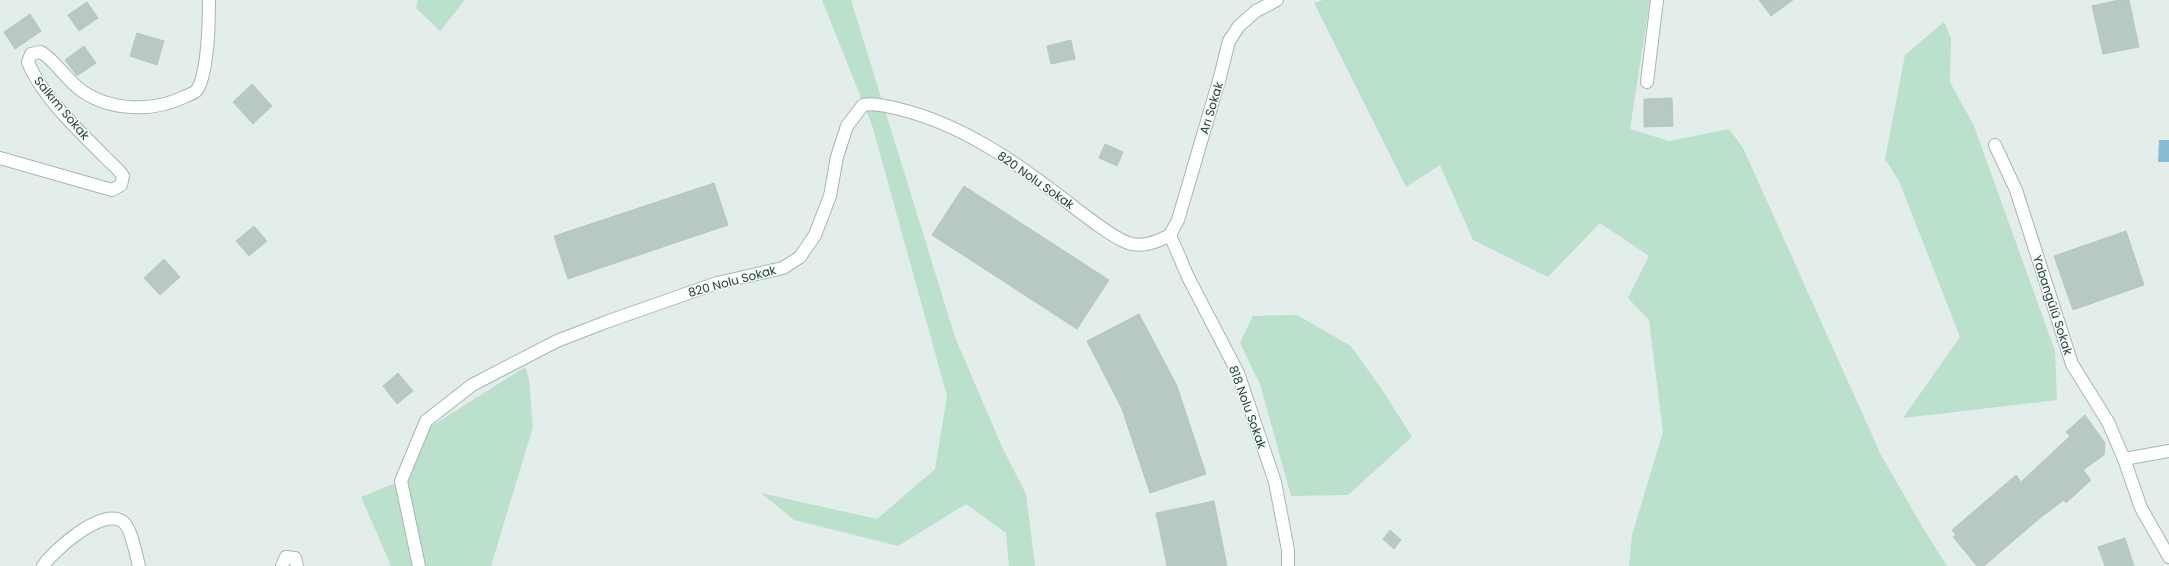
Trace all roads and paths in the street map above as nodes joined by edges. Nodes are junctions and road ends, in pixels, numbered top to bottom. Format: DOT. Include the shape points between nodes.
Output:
graph roads {
  1 [pos="209,0"];
  2 [pos="1277,0"];
  3 [pos="1657,0"];
  4 [pos="1647,82"];
  5 [pos="1995,145"];
  6 [pos="0,158"];
  7 [pos="1170,235"];
  8 [pos="2169,451"];
  9 [pos="2124,459"];
  10 [pos="2169,557"];
  11 [pos="43,566"];
  12 [pos="139,566"];
  13 [pos="282,566"];
  14 [pos="297,566"];
  15 [pos="419,566"];
  16 [pos="1288,566"];
  1 -- 6 [label="street, Salkım Sokak" via="203,77 196,91 175,102 140,109 110,104 83,92 41,52 31,54 28,62 33,75 68,118 103,156 116,166 124,176 121,185 112,190"];
  2 -- 7 [label="street, Arı Sokak" via="1256,11 1239,26 1229,42 1178,220"];
  3 -- 4 [label="street"];
  5 -- 9 [label="street, Yabangülü Sokak" via="2016,190 2072,364 2108,422"];
  7 -- 15 [label="street, 820 Nolu Sokak" via="1158,241 1131,244 1097,225 1037,179 940,122 873,103 863,105 847,126 837,157 830,196 815,235 800,256 783,268 717,283 557,341 472,385 426,421 401,481"];
  7 -- 16 [label="street, 818 Nolu Sokak" via="1188,277 1238,373 1275,482 1288,550"];
  8 -- 9 [label="street"];
  9 -- 10 [label="street, Yabangülü Sokak" via="2141,508"];
  11 -- 12 [label="street" via="66,542 83,530 113,518 122,521 128,528"];
  13 -- 14 [label="street" via="286,557 295,558"];
}
